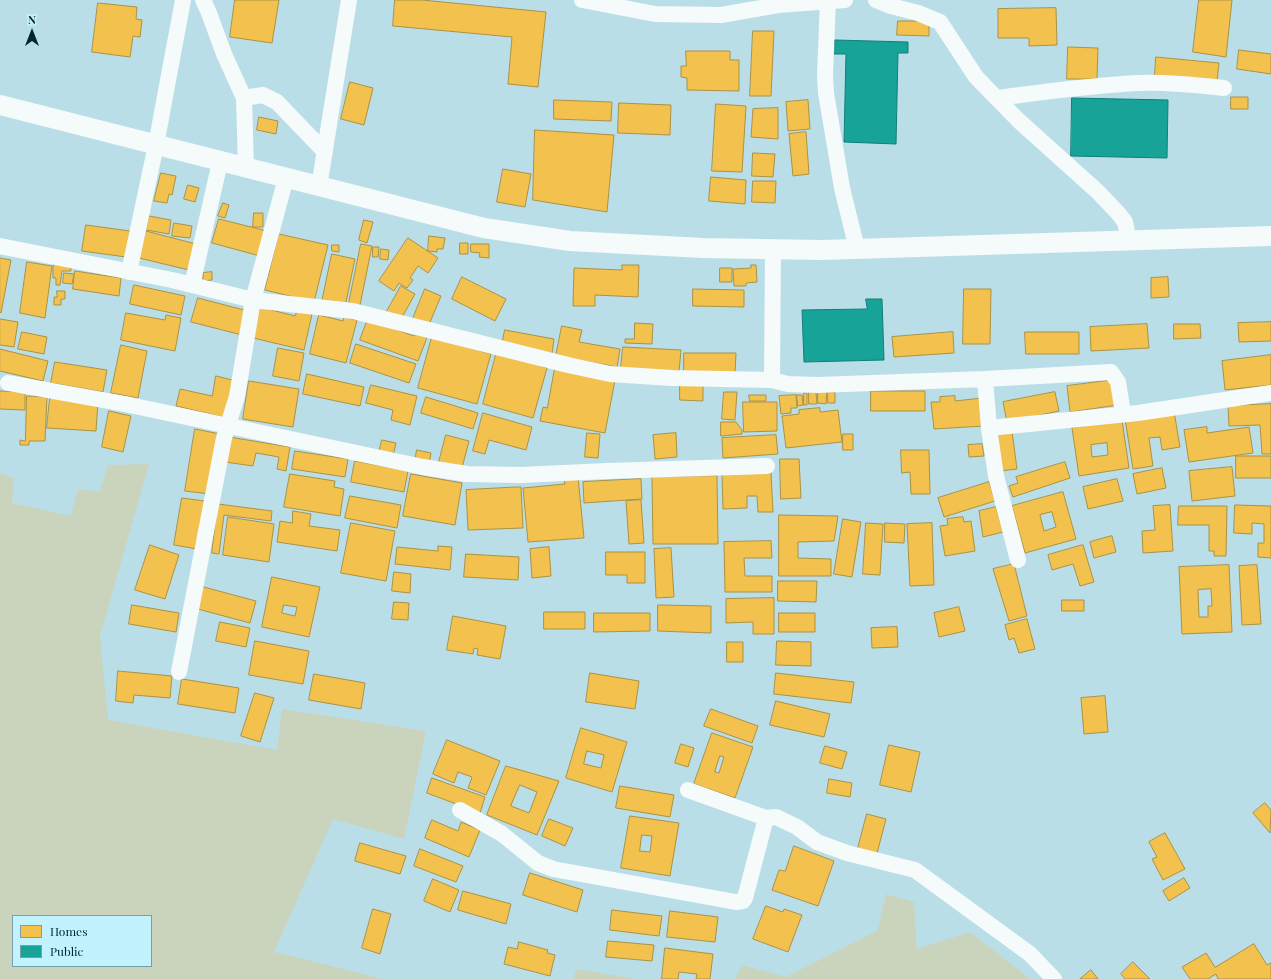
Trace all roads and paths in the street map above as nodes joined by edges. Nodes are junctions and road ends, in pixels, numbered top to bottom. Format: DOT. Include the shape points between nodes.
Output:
graph roads {
  1 [pos="183,0"];
  2 [pos="203,0"];
  3 [pos="349,0"];
  4 [pos="582,0"];
  5 [pos="845,0"];
  6 [pos="876,0"];
  7 [pos="828,1"];
  8 [pos="1224,88"];
  9 [pos="244,98"];
  10 [pos="997,98"];
  11 [pos="0,105"];
  12 [pos="156,145"];
  13 [pos="325,152"];
  14 [pos="220,162"];
  15 [pos="246,168"];
  16 [pos="286,178"];
  17 [pos="319,187"];
  18 [pos="1271,236"];
  19 [pos="1129,241"];
  20 [pos="0,246"];
  21 [pos="773,249"];
  22 [pos="857,249"];
  23 [pos="129,272"];
  24 [pos="192,285"];
  25 [pos="253,300"];
  26 [pos="985,379"];
  27 [pos="772,380"];
  28 [pos="8,383"];
  29 [pos="1271,393"];
  30 [pos="1123,413"];
  31 [pos="228,426"];
  32 [pos="989,428"];
  33 [pos="767,466"];
  34 [pos="1018,560"];
  35 [pos="179,672"];
  36 [pos="688,790"];
  37 [pos="460,810"];
  38 [pos="766,818"];
  39 [pos="1054,979"];
  1 -- 12 [label="street"];
  2 -- 9 [label="street"];
  3 -- 13 [label="street"];
  4 -- 7 [label="street" via="655,14 720,15 778,5"];
  5 -- 7 [label="street"];
  6 -- 10 [label="street" via="918,12 940,22 976,78"];
  7 -- 22 [label="street" via="826,93 842,188"];
  8 -- 10 [label="street" via="1140,83 1091,86"];
  9 -- 13 [label="street" via="263,95 277,102"];
  9 -- 15 [label="street"];
  10 -- 19 [label="street" via="1110,203 1125,222"];
  11 -- 12 [label="street"];
  12 -- 14 [label="street"];
  12 -- 23 [label="street"];
  13 -- 17 [label="street"];
  14 -- 15 [label="street"];
  14 -- 24 [label="street"];
  15 -- 16 [label="street"];
  16 -- 17 [label="street"];
  16 -- 25 [label="street"];
  17 -- 21 [label="street" via="484,228 570,241"];
  18 -- 19 [label="street"];
  19 -- 22 [label="street"];
  20 -- 23 [label="street"];
  21 -- 22 [label="street"];
  21 -- 27 [label="street"];
  23 -- 24 [label="street"];
  24 -- 25 [label="street"];
  25 -- 27 [label="street" via="353,311 610,374"];
  25 -- 31 [label="street" via="237,396"];
  26 -- 27 [label="street" via="817,385 788,384"];
  26 -- 30 [label="street" via="1111,372 1118,382"];
  26 -- 32 [label="street"];
  28 -- 31 [label="street"];
  29 -- 30 [label="street"];
  30 -- 32 [label="street"];
  31 -- 33 [label="street" via="467,474 521,475"];
  31 -- 35 [label="street"];
  32 -- 34 [label="street" via="996,476"];
  36 -- 38 [label="street"];
  37 -- 38 [label="street" via="502,834 538,863 553,869 736,902 745,898"];
  38 -- 39 [label="street" via="776,817 797,827 817,842 847,853 915,870 1030,954"];
}
